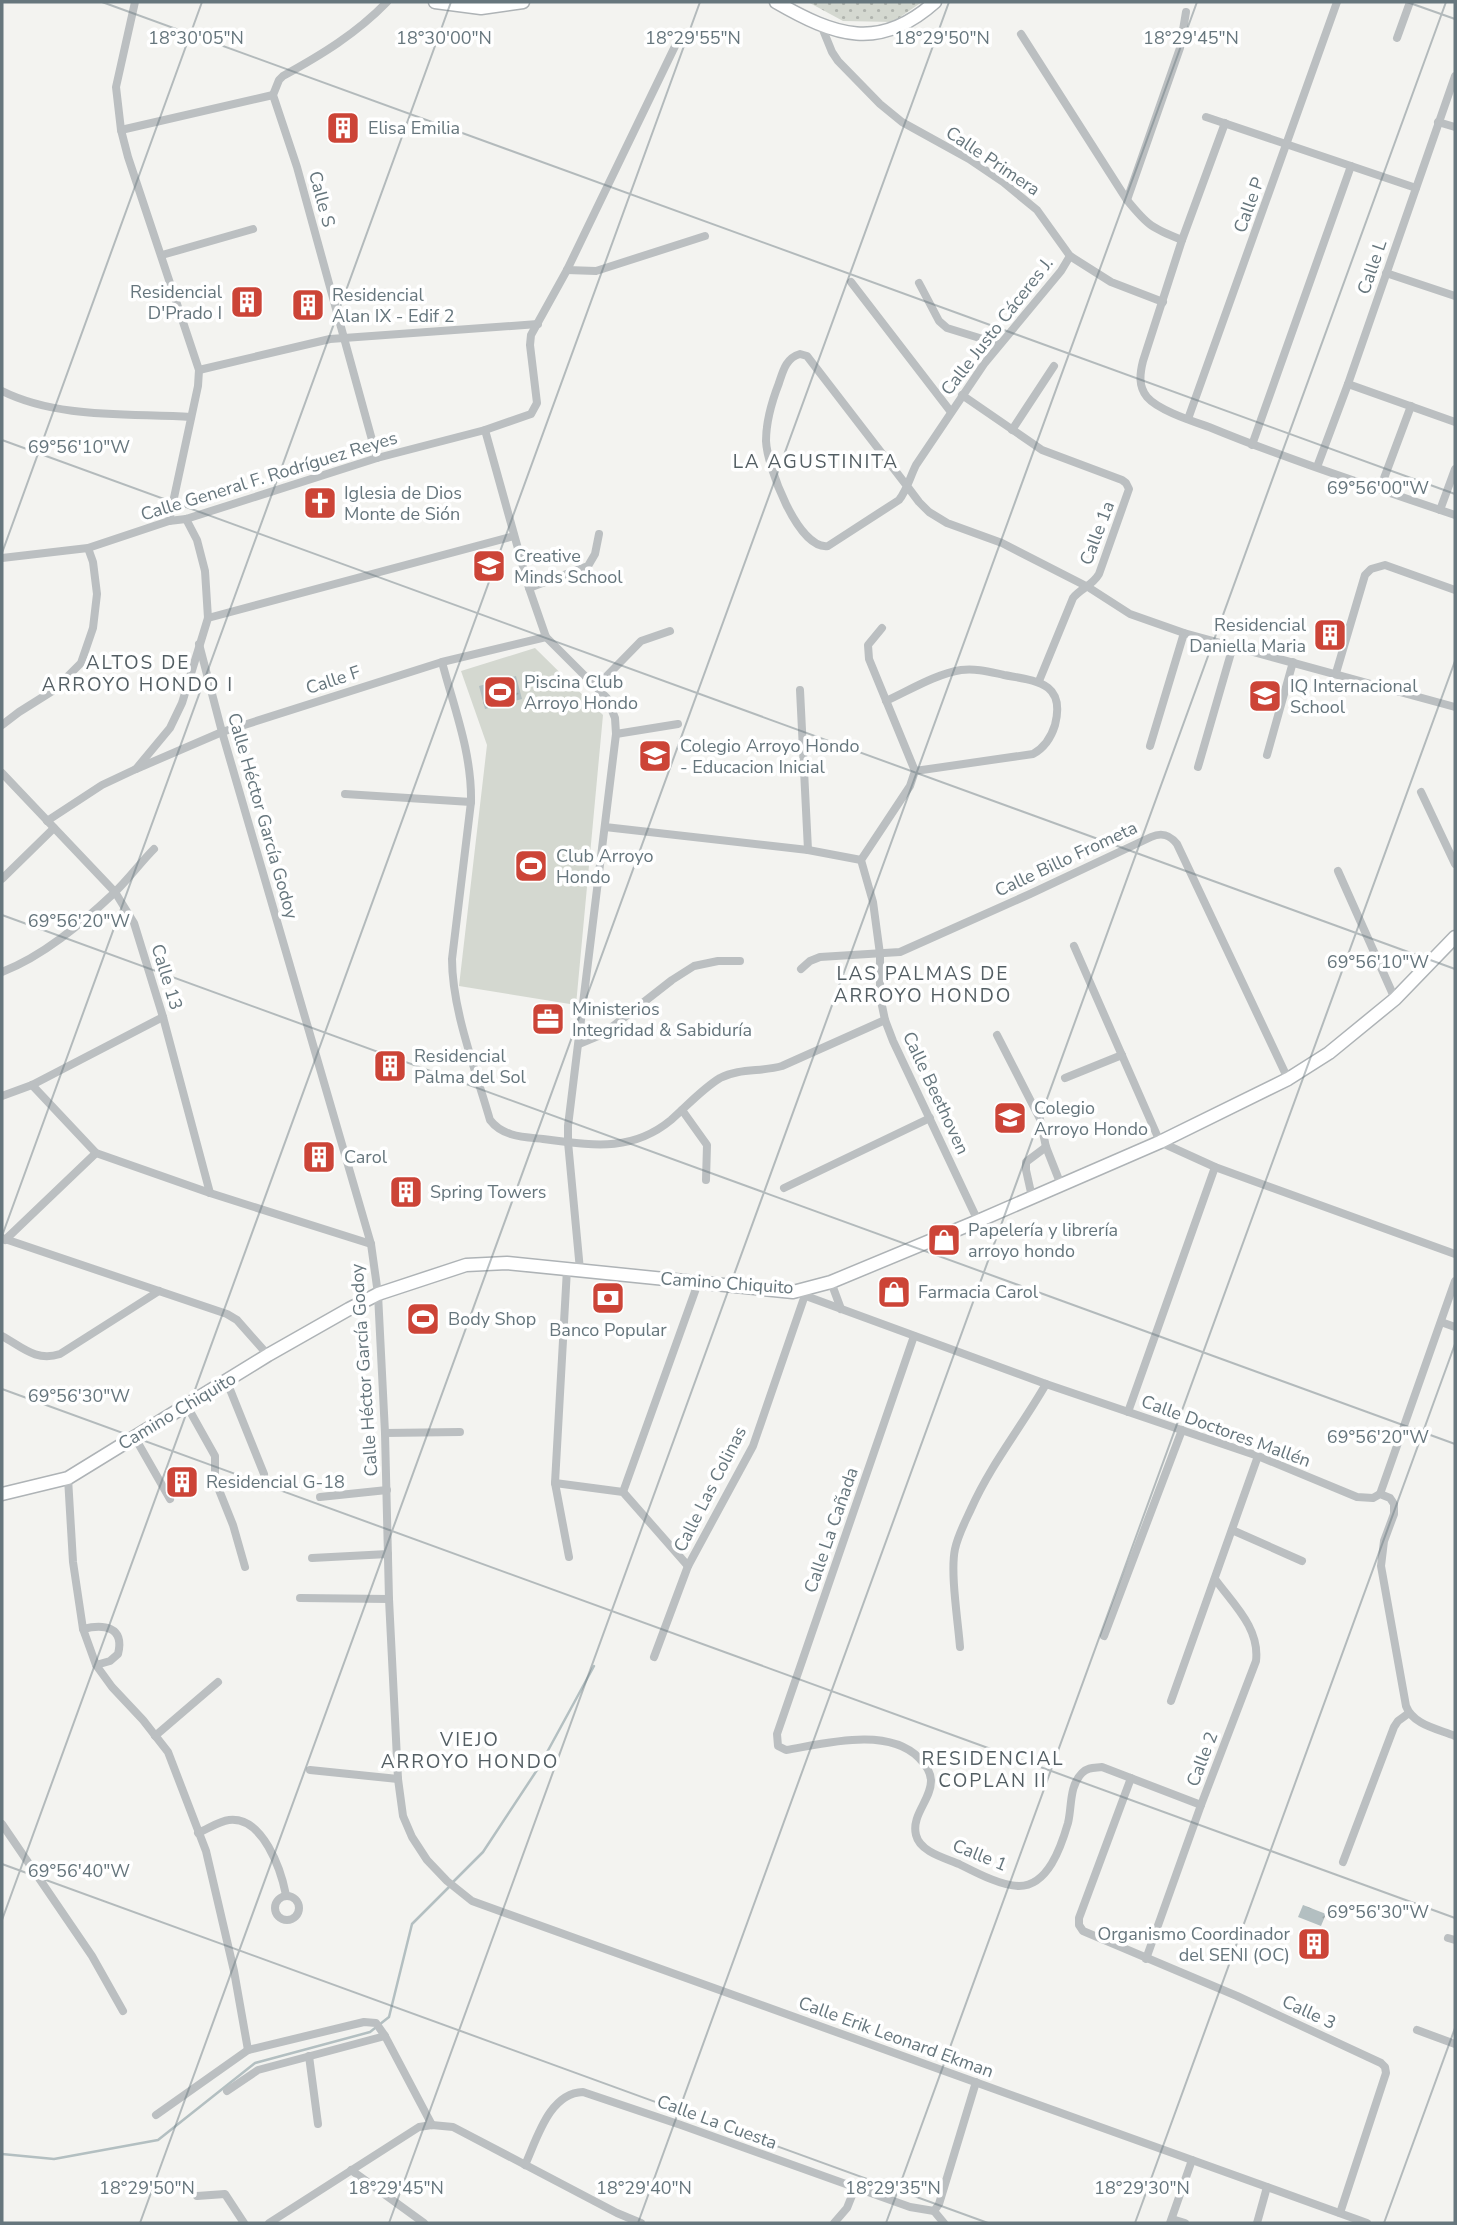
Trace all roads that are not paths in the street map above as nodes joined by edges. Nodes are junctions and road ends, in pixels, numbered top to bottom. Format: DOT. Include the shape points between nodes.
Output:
graph roads {
  1 [pos="135,2"];
  2 [pos="387,2"];
  3 [pos="435,2"];
  4 [pos="523,2"];
  5 [pos="776,2"];
  6 [pos="935,2"];
  7 [pos="1337,2"];
  8 [pos="1410,2"];
  9 [pos="1186,12"];
  10 [pos="821,26"];
  11 [pos="1021,34"];
  12 [pos="1397,38"];
  13 [pos="678,40"];
  14 [pos="1455,76"];
  15 [pos="273,95"];
  16 [pos="1206,117"];
  17 [pos="1438,122"];
  18 [pos="1225,123"];
  19 [pos="1455,127"];
  20 [pos="121,130"];
  21 [pos="1287,144"];
  22 [pos="1350,166"];
  23 [pos="1416,188"];
  24 [pos="1127,200"];
  25 [pos="253,229"];
  26 [pos="705,236"];
  27 [pos="1182,240"];
  28 [pos="162,255"];
  29 [pos="1070,256"];
  30 [pos="567,270"];
  31 [pos="1386,274"];
  32 [pos="851,282"];
  33 [pos="919,282"];
  34 [pos="1455,296"];
  35 [pos="1163,302"];
  36 [pos="538,324"];
  37 [pos="343,337"];
  38 [pos="999,344"];
  39 [pos="1054,366"];
  40 [pos="200,370"];
  41 [pos="1349,384"];
  42 [pos="2,391"];
  43 [pos="962,395"];
  44 [pos="1411,406"];
  45 [pos="951,412"];
  46 [pos="191,416"];
  47 [pos="1188,419"];
  48 [pos="1455,422"];
  49 [pos="485,430"];
  50 [pos="1012,430"];
  51 [pos="1252,445"];
  52 [pos="377,458"];
  53 [pos="1317,467"];
  54 [pos="1455,469"];
  55 [pos="907,486"];
  56 [pos="1380,489"];
  57 [pos="1440,510"];
  58 [pos="1455,515"];
  59 [pos="186,519"];
  60 [pos="169,521"];
  61 [pos="599,534"];
  62 [pos="514,536"];
  63 [pos="88,548"];
  64 [pos="2,558"];
  65 [pos="1088,587"];
  66 [pos="529,588"];
  67 [pos="1455,590"];
  68 [pos="208,618"];
  69 [pos="881,628"];
  70 [pos="670,631"];
  71 [pos="1184,632"];
  72 [pos="546,637"];
  73 [pos="198,645"];
  74 [pos="1233,646"];
  75 [pos="442,662"];
  76 [pos="1293,662"];
  77 [pos="1336,673"];
  78 [pos="1040,681"];
  79 [pos="597,686"];
  80 [pos="800,690"];
  81 [pos="886,701"];
  82 [pos="1455,706"];
  83 [pos="678,724"];
  84 [pos="2,725"];
  85 [pos="222,732"];
  86 [pos="616,734"];
  87 [pos="1150,746"];
  88 [pos="1267,755"];
  89 [pos="1198,767"];
  90 [pos="136,769"];
  91 [pos="915,771"];
  92 [pos="2,773"];
  93 [pos="1421,792"];
  94 [pos="345,794"];
  95 [pos="471,802"];
  96 [pos="50,824"];
  97 [pos="605,827"];
  98 [pos="154,849"];
  99 [pos="808,850"];
  100 [pos="861,860"];
  101 [pos="1455,864"];
  102 [pos="1338,871"];
  103 [pos="2,879"];
  104 [pos="115,892"];
  105 [pos="1455,937"];
  106 [pos="1073,946"];
  107 [pos="880,954"];
  108 [pos="740,961"];
  109 [pos="801,969"];
  110 [pos="2,972"];
  111 [pos="1395,999"];
  112 [pos="163,1017"];
  113 [pos="885,1020"];
  114 [pos="997,1035"];
  115 [pos="579,1044"];
  116 [pos="1122,1055"];
  117 [pos="1065,1078"];
  118 [pos="1288,1079"];
  119 [pos="32,1085"];
  120 [pos="2,1096"];
  121 [pos="682,1110"];
  122 [pos="930,1118"];
  123 [pos="568,1142"];
  124 [pos="1160,1142"];
  125 [pos="1045,1147"];
  126 [pos="96,1153"];
  127 [pos="1215,1167"];
  128 [pos="706,1180"];
  129 [pos="1061,1185"];
  130 [pos="784,1188"];
  131 [pos="210,1193"];
  132 [pos="1032,1198"];
  133 [pos="978,1221"];
  134 [pos="3,1239"];
  135 [pos="370,1244"];
  136 [pos="1455,1254"];
  137 [pos="574,1269"];
  138 [pos="1455,1281"];
  139 [pos="831,1282"];
  140 [pos="698,1283"];
  141 [pos="159,1291"];
  142 [pos="378,1294"];
  143 [pos="799,1294"];
  144 [pos="841,1309"];
  145 [pos="1441,1322"];
  146 [pos="1455,1328"];
  147 [pos="2,1336"];
  148 [pos="914,1336"];
  149 [pos="268,1354"];
  150 [pos="226,1381"];
  151 [pos="1046,1384"];
  152 [pos="187,1406"];
  153 [pos="1128,1412"];
  154 [pos="1182,1430"];
  155 [pos="460,1432"];
  156 [pos="385,1433"];
  157 [pos="134,1436"];
  158 [pos="1258,1456"];
  159 [pos="264,1474"];
  160 [pos="68,1478"];
  161 [pos="555,1483"];
  162 [pos="387,1490"];
  163 [pos="623,1492"];
  164 [pos="2,1494"];
  165 [pos="1380,1494"];
  166 [pos="320,1497"];
  167 [pos="170,1499"];
  168 [pos="1232,1531"];
  169 [pos="388,1554"];
  170 [pos="569,1557"];
  171 [pos="312,1558"];
  172 [pos="1302,1561"];
  173 [pos="688,1566"];
  174 [pos="245,1567"];
  175 [pos="1214,1579"];
  176 [pos="300,1598"];
  177 [pos="389,1599"];
  178 [pos="83,1629"];
  179 [pos="1104,1636"];
  180 [pos="960,1647"];
  181 [pos="654,1657"];
  182 [pos="96,1665"];
  183 [pos="218,1682"];
  184 [pos="1171,1701"];
  185 [pos="1409,1713"];
  186 [pos="777,1734"];
  187 [pos="155,1736"];
  188 [pos="1455,1736"];
  189 [pos="310,1770"];
  190 [pos="1130,1778"];
  191 [pos="398,1779"];
  192 [pos="1201,1805"];
  193 [pos="2,1824"];
  194 [pos="198,1833"];
  195 [pos="427,1860"];
  196 [pos="1343,1862"];
  197 [pos="286,1895"];
  198 [pos="1146,1959"];
  199 [pos="123,2011"];
  200 [pos="1417,2030"];
  201 [pos="385,2036"];
  202 [pos="1455,2044"];
  203 [pos="248,2050"];
  204 [pos="309,2056"];
  205 [pos="976,2082"];
  206 [pos="228,2091"];
  207 [pos="156,2115"];
  208 [pos="318,2124"];
  209 [pos="432,2125"];
  210 [pos="1192,2160"];
  211 [pos="525,2165"];
  212 [pos="351,2170"];
  213 [pos="1267,2187"];
  214 [pos="855,2188"];
  215 [pos="197,2196"];
  216 [pos="934,2211"];
  217 [pos="1339,2213"];
  218 [pos="1171,2221"];
  219 [pos="272,2222"];
  220 [pos="244,2223"];
  221 [pos="424,2223"];
  222 [pos="641,2223"];
  223 [pos="834,2223"];
  224 [pos="944,2223"];
  225 [pos="1185,2223"];
  226 [pos="1257,2223"];
  227 [pos="1367,2223"];
  1 -- 20 [label="street" via="116,88"];
  2 -- 15 [label="street" via="352,35 279,79"];
  3 -- 4 [label="main road" via="481,8"];
  5 -- 10 [label="main road"];
  6 -- 10 [label="main road" via="916,18 889,30 866,34"];
  7 -- 21 [label="street, Calle P"];
  8 -- 12 [label="street"];
  9 -- 24 [label="street" via="1180,48"];
  10 -- 29 [label="street, Calle Primera" via="838,61 880,104 1003,182 1037,210"];
  11 -- 24 [label="street"];
  13 -- 30 [label="street"];
  14 -- 17 [label="street, Calle L"];
  15 -- 20 [label="street"];
  15 -- 37 [label="street, Calle S"];
  16 -- 18 [label="street"];
  17 -- 19 [label="street"];
  17 -- 23 [label="street, Calle L"];
  18 -- 21 [label="street"];
  18 -- 27 [label="street"];
  20 -- 28 [label="street"];
  21 -- 22 [label="street"];
  21 -- 47 [label="street, Calle P"];
  22 -- 23 [label="street"];
  22 -- 51 [label="street"];
  23 -- 31 [label="street, Calle L"];
  24 -- 27 [label="street" via="1150,226"];
  25 -- 28 [label="street"];
  26 -- 30 [label="street" via="596,271"];
  27 -- 35 [label="street"];
  28 -- 40 [label="street"];
  29 -- 35 [label="street, Calle Primera" via="1111,282"];
  29 -- 38 [label="street, Calle Justo Cáceres J."];
  30 -- 36 [label="street"];
  31 -- 34 [label="street"];
  31 -- 41 [label="street, Calle L"];
  32 -- 45 [label="street"];
  33 -- 38 [label="street" via="947,328"];
  35 -- 47 [label="street" via="1139,380 1153,402"];
  36 -- 37 [label="street"];
  36 -- 49 [label="street, Calle General F. Rodríguez Reyes" via="530,345 537,403 531,414"];
  37 -- 40 [label="street"];
  37 -- 52 [label="street, Calle S"];
  38 -- 43 [label="street, Calle Justo Cáceres J."];
  39 -- 50 [label="street"];
  40 -- 46 [label="street"];
  41 -- 44 [label="street"];
  41 -- 53 [label="street, Calle L"];
  42 -- 46 [label="street" via="71,411"];
  43 -- 45 [label="street, Calle Justo Cáceres J."];
  43 -- 50 [label="street, Calle 1a"];
  44 -- 48 [label="street"];
  44 -- 56 [label="street"];
  45 -- 55 [label="street, Calle Justo Cáceres J."];
  46 -- 60 [label="street"];
  47 -- 51 [label="street"];
  49 -- 52 [label="street, Calle General F. Rodríguez Reyes"];
  49 -- 62 [label="street"];
  50 -- 65 [label="street, Calle 1a" via="1054,456 1128,485 1129,494 1099,574"];
  51 -- 53 [label="street"];
  52 -- 59 [label="street, Calle General F. Rodríguez Reyes"];
  53 -- 56 [label="street"];
  54 -- 57 [label="street"];
  55 -- 55 [label="street, Calle Justo Cáceres J." via="899,500 836,542 822,547 807,538 779,490 766,441 784,367 795,355 807,356"];
  55 -- 65 [label="street" via="929,512 947,523 1002,543"];
  56 -- 57 [label="street"];
  57 -- 58 [label="street"];
  59 -- 60 [label="street, Calle General F. Rodríguez Reyes"];
  59 -- 68 [label="street" via="205,571"];
  60 -- 63 [label="street, Calle General F. Rodríguez Reyes"];
  61 -- 66 [label="street" via="588,566"];
  62 -- 66 [label="street"];
  62 -- 68 [label="street"];
  63 -- 64 [label="street, Calle General F. Rodríguez Reyes"];
  63 -- 84 [label="street" via="97,594 93,628 81,663 54,690"];
  65 -- 71 [label="street" via="1130,614"];
  65 -- 78 [label="street, Calle 1a" via="1073,598"];
  66 -- 72 [label="street"];
  67 -- 77 [label="street" via="1385,565 1371,569 1365,575"];
  68 -- 73 [label="street"];
  69 -- 81 [label="street" via="870,641 868,654"];
  70 -- 79 [label="street" via="641,641"];
  71 -- 74 [label="street"];
  71 -- 87 [label="street"];
  72 -- 75 [label="street, Calle F"];
  72 -- 79 [label="street"];
  73 -- 85 [label="street, Calle Héctor García Godoy"];
  73 -- 90 [label="street" via="170,728"];
  74 -- 76 [label="street"];
  74 -- 89 [label="street"];
  75 -- 85 [label="street, Calle F"];
  75 -- 95 [label="street" via="469,760"];
  76 -- 77 [label="street"];
  76 -- 88 [label="street"];
  77 -- 82 [label="street"];
  78 -- 81 [label="street" via="962,670"];
  78 -- 91 [label="street" via="1050,689 1057,706 1054,728 1039,751"];
  79 -- 86 [label="street" via="615,718"];
  80 -- 99 [label="street"];
  81 -- 91 [label="street"];
  83 -- 86 [label="street"];
  85 -- 90 [label="street, Calle F"];
  85 -- 135 [label="street, Calle Héctor García Godoy"];
  86 -- 97 [label="street"];
  90 -- 96 [label="street, Calle F" via="102,785"];
  91 -- 100 [label="street"];
  92 -- 96 [label="street, Calle 13"];
  93 -- 101 [label="street"];
  94 -- 95 [label="street"];
  95 -- 123 [label="street" via="452,959 456,1000 490,1120 502,1132 516,1136"];
  96 -- 103 [label="street, Calle F"];
  96 -- 104 [label="street, Calle 13"];
  97 -- 99 [label="street"];
  97 -- 115 [label="street"];
  98 -- 104 [label="street"];
  99 -- 100 [label="street"];
  100 -- 107 [label="street, Calle Beethoven"];
  102 -- 111 [label="street"];
  104 -- 110 [label="street" via="52,945"];
  104 -- 112 [label="street, Calle 13" via="134,923"];
  105 -- 111 [label="main road, Camino Chiquito"];
  106 -- 116 [label="street"];
  107 -- 109 [label="street, Calle Billo Frometa" via="820,957"];
  107 -- 113 [label="street, Calle Beethoven"];
  107 -- 118 [label="street, Calle Billo Frometa" via="923,943 1151,837 1165,835 1177,844"];
  108 -- 115 [label="street" via="694,966 603,1034"];
  111 -- 118 [label="main road, Camino Chiquito" via="1329,1053"];
  112 -- 119 [label="street"];
  112 -- 131 [label="street, Calle 13"];
  113 -- 121 [label="street" via="782,1066 720,1079"];
  113 -- 122 [label="street, Calle Beethoven"];
  114 -- 125 [label="street" via="1041,1119"];
  115 -- 123 [label="street"];
  116 -- 117 [label="street"];
  116 -- 124 [label="street"];
  118 -- 124 [label="main road, Camino Chiquito"];
  119 -- 120 [label="street"];
  119 -- 126 [label="street"];
  121 -- 123 [label="street" via="650,1133 623,1144"];
  121 -- 128 [label="street" via="707,1145"];
  122 -- 130 [label="street"];
  122 -- 133 [label="street, Calle Beethoven"];
  123 -- 137 [label="street"];
  124 -- 127 [label="street"];
  124 -- 129 [label="main road, Camino Chiquito"];
  125 -- 129 [label="street"];
  125 -- 132 [label="street" via="1026,1162"];
  126 -- 131 [label="street"];
  126 -- 134 [label="street"];
  127 -- 136 [label="street"];
  127 -- 153 [label="street"];
  129 -- 132 [label="main road, Camino Chiquito"];
  131 -- 135 [label="street"];
  132 -- 133 [label="main road, Camino Chiquito"];
  133 -- 139 [label="main road, Camino Chiquito"];
  134 -- 141 [label="street"];
  135 -- 142 [label="street, Calle Héctor García Godoy"];
  137 -- 140 [label="main road, Camino Chiquito"];
  137 -- 142 [label="main road, Camino Chiquito" via="507,1263 466,1265"];
  137 -- 161 [label="street"];
  138 -- 145 [label="street"];
  139 -- 143 [label="main road, Camino Chiquito"];
  139 -- 144 [label="street"];
  140 -- 143 [label="main road, Camino Chiquito"];
  140 -- 163 [label="street"];
  141 -- 147 [label="street" via="60,1354 44,1358"];
  141 -- 149 [label="street" via="227,1314"];
  142 -- 149 [label="main road, Camino Chiquito"];
  142 -- 156 [label="street, Calle Héctor García Godoy"];
  143 -- 144 [label="street, Calle Doctores Mallén"];
  143 -- 173 [label="street, Calle Las Colinas" via="753,1446"];
  144 -- 148 [label="street, Calle Doctores Mallén"];
  145 -- 146 [label="street"];
  145 -- 165 [label="street"];
  148 -- 151 [label="street, Calle Doctores Mallén"];
  148 -- 186 [label="street, Calle La Cañada"];
  149 -- 150 [label="main road, Camino Chiquito"];
  150 -- 152 [label="main road, Camino Chiquito"];
  150 -- 159 [label="street"];
  151 -- 153 [label="street, Calle Doctores Mallén"];
  151 -- 180 [label="street" via="979,1490 954,1551"];
  152 -- 157 [label="main road, Camino Chiquito"];
  152 -- 174 [label="street" via="215,1456 215,1479"];
  153 -- 154 [label="street, Calle Doctores Mallén"];
  154 -- 158 [label="street, Calle Doctores Mallén"];
  154 -- 179 [label="street"];
  155 -- 156 [label="street"];
  156 -- 162 [label="street, Calle Héctor García Godoy"];
  157 -- 160 [label="main road, Camino Chiquito"];
  157 -- 167 [label="street"];
  158 -- 165 [label="street, Calle Doctores Mallén" via="1357,1497"];
  158 -- 168 [label="street"];
  160 -- 164 [label="main road, Camino Chiquito"];
  160 -- 178 [label="street"];
  161 -- 163 [label="street"];
  161 -- 170 [label="street"];
  162 -- 166 [label="street"];
  162 -- 169 [label="street, Calle Héctor García Godoy"];
  163 -- 173 [label="street"];
  165 -- 185 [label="street" via="1394,1504 1381,1566"];
  168 -- 172 [label="street"];
  168 -- 175 [label="street"];
  169 -- 171 [label="street"];
  169 -- 177 [label="street, Calle Héctor García Godoy"];
  173 -- 181 [label="street, Calle Las Colinas"];
  175 -- 184 [label="street"];
  175 -- 192 [label="street, Calle 2" via="1253,1632 1257,1647 1256,1661"];
  176 -- 177 [label="street"];
  177 -- 191 [label="street, Calle Héctor García Godoy"];
  178 -- 182 [label="street"];
  178 -- 182 [label="street" via="102,1626 119,1639 118,1654"];
  182 -- 187 [label="street"];
  183 -- 187 [label="street"];
  185 -- 188 [label="street"];
  185 -- 196 [label="street" via="1394,1727"];
  186 -- 190 [label="street, Calle 1" via="778,1746 786,1750 846,1740 885,1742 914,1753 931,1776 930,1794 915,1823 916,1838 927,1850 1018,1886 1034,1883 1055,1856 1080,1775 1088,1768 1102,1768"];
  187 -- 194 [label="street" via="168,1752"];
  189 -- 191 [label="street"];
  190 -- 192 [label="street, Calle 1"];
  190 -- 198 [label="street, Calle 3" via="1079,1925 1083,1931"];
  191 -- 195 [label="street, Calle Héctor García Godoy" via="403,1816"];
  192 -- 198 [label="street, Calle 2"];
  193 -- 199 [label="street" via="92,1956"];
  194 -- 197 [label="street" via="229,1820 257,1830 275,1859"];
  194 -- 203 [label="street" via="214,1879"];
  195 -- 205 [label="street, Calle Erik Leonard Ekman" via="472,1901"];
  198 -- 217 [label="street, Calle 3" via="1237,1996 1385,2067"];
  200 -- 202 [label="street"];
  201 -- 203 [label="street" via="376,2023 365,2022"];
  201 -- 204 [label="street"];
  201 -- 209 [label="street"];
  203 -- 207 [label="street"];
  204 -- 206 [label="street" via="258,2070"];
  204 -- 208 [label="street"];
  205 -- 210 [label="street, Calle Erik Leonard Ekman"];
  205 -- 216 [label="street"];
  209 -- 211 [label="street" via="453,2127"];
  209 -- 212 [label="street" via="419,2127"];
  210 -- 213 [label="street, Calle Erik Leonard Ekman"];
  210 -- 218 [label="street"];
  211 -- 214 [label="street, Calle La Cuesta" via="551,2111 567,2096 583,2092"];
  211 -- 222 [label="street"];
  212 -- 219 [label="street"];
  212 -- 221 [label="street"];
  213 -- 217 [label="street, Calle Erik Leonard Ekman"];
  213 -- 226 [label="street"];
  214 -- 216 [label="street, Calle La Cuesta"];
  214 -- 223 [label="street"];
  215 -- 220 [label="street" via="226,2194"];
  216 -- 224 [label="street"];
  217 -- 227 [label="street, Calle Erik Leonard Ekman"];
  218 -- 225 [label="street"];
}
